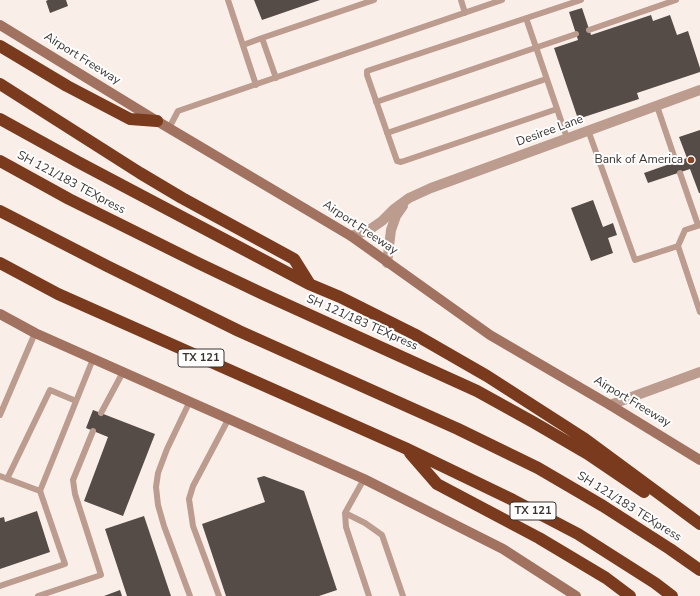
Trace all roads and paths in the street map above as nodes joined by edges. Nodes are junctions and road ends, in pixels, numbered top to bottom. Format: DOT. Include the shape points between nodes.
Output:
graph roads {
  1 [pos="228,0"];
  2 [pos="374,0"];
  3 [pos="462,0"];
  4 [pos="502,0"];
  5 [pos="581,0"];
  6 [pos="676,0"];
  7 [pos="465,13"];
  8 [pos="526,18"];
  9 [pos="0,25"];
  10 [pos="589,30"];
  11 [pos="576,34"];
  12 [pos="262,38"];
  13 [pos="243,45"];
  14 [pos="0,46"];
  15 [pos="536,48"];
  16 [pos="276,78"];
  17 [pos="546,78"];
  18 [pos="0,84"];
  19 [pos="256,85"];
  20 [pos="700,90"];
  21 [pos="376,102"];
  22 [pos="657,106"];
  23 [pos="557,109"];
  24 [pos="0,119"];
  25 [pos="157,121"];
  26 [pos="169,128"];
  27 [pos="588,130"];
  28 [pos="387,133"];
  29 [pos="567,138"];
  30 [pos="0,161"];
  31 [pos="676,162"];
  32 [pos="680,173"];
  33 [pos="409,198"];
  34 [pos="0,211"];
  35 [pos="699,225"];
  36 [pos="350,236"];
  37 [pos="678,246"];
  38 [pos="0,263"];
  39 [pos="387,263"];
  40 [pos="310,284"];
  41 [pos="700,312"];
  42 [pos="0,314"];
  43 [pos="35,332"];
  44 [pos="93,358"];
  45 [pos="123,372"];
  46 [pos="700,372"];
  47 [pos="3,401"];
  48 [pos="76,401"];
  49 [pos="190,401"];
  50 [pos="610,404"];
  51 [pos="100,413"];
  52 [pos="0,415"];
  53 [pos="229,418"];
  54 [pos="93,431"];
  55 [pos="405,448"];
  56 [pos="700,460"];
  57 [pos="0,476"];
  58 [pos="364,478"];
  59 [pos="7,479"];
  60 [pos="40,491"];
  61 [pos="345,513"];
  62 [pos="700,524"];
  63 [pos="700,531"];
  64 [pos="700,570"];
  65 [pos="0,586"];
  66 [pos="403,595"];
  67 [pos="38,596"];
  68 [pos="190,596"];
  69 [pos="219,596"];
  70 [pos="369,596"];
  71 [pos="395,596"];
  72 [pos="576,596"];
  73 [pos="630,596"];
  74 [pos="672,596"];
  1 -- 13 [label="lane"];
  2 -- 12 [label="lane"];
  3 -- 7 [label="lane"];
  4 -- 7 [label="lane"];
  5 -- 8 [label="lane"];
  6 -- 10 [label="lane"];
  7 -- 16 [label="lane"];
  8 -- 15 [label="lane"];
  8 -- 21 [label="lane" via="367,71"];
  9 -- 25 [label="main road, Airport Freeway"];
  11 -- 15 [label="lane"];
  12 -- 13 [label="lane"];
  12 -- 16 [label="lane"];
  13 -- 19 [label="lane"];
  14 -- 25 [label="highway" via="67,86 130,119"];
  15 -- 17 [label="lane"];
  15 -- 21 [label="lane"];
  16 -- 19 [label="lane"];
  17 -- 23 [label="lane"];
  17 -- 28 [label="lane"];
  18 -- 40 [label="highway" via="182,198 294,259"];
  19 -- 26 [label="lane" via="178,111"];
  20 -- 22 [label="street, Desiree Lane"];
  21 -- 28 [label="lane"];
  22 -- 27 [label="street, Desiree Lane"];
  22 -- 31 [label="lane"];
  23 -- 28 [label="lane" via="401,162 397,161"];
  23 -- 29 [label="lane"];
  24 -- 40 [label="highway"];
  25 -- 26 [label="main road, Airport Freeway"];
  26 -- 36 [label="main road, Airport Freeway"];
  27 -- 29 [label="street, Desiree Lane"];
  27 -- 37 [label="lane" via="635,260"];
  29 -- 33 [label="street, Desiree Lane"];
  30 -- 63 [label="highway, SH 121/183 TEXpress" via="69,199 198,263 477,391 588,454"];
  32 -- 35 [label="lane"];
  33 -- 36 [label="street, Desiree Lane" via="369,230"];
  33 -- 39 [label="street" via="396,216 391,230"];
  34 -- 64 [label="highway, SH 121/183 TEXpress" via="239,331 458,429 538,468 670,548"];
  35 -- 37 [label="lane" via="686,230"];
  36 -- 39 [label="main road, Airport Freeway"];
  37 -- 41 [label="lane"];
  38 -- 55 [label="highway, TX 121" via="65,297"];
  39 -- 50 [label="main road, Airport Freeway" via="490,335"];
  40 -- 62 [label="highway" via="414,334 487,376 585,439"];
  42 -- 43 [label="main road"];
  43 -- 44 [label="main road"];
  43 -- 47 [label="lane"];
  44 -- 45 [label="main road"];
  44 -- 48 [label="lane"];
  45 -- 49 [label="main road"];
  45 -- 51 [label="lane"];
  46 -- 50 [label="street"];
  47 -- 52 [label="lane"];
  48 -- 59 [label="lane" via="50,390"];
  48 -- 60 [label="lane"];
  49 -- 53 [label="main road"];
  49 -- 68 [label="lane" via="162,461 156,487 164,526"];
  50 -- 56 [label="main road, Airport Freeway"];
  53 -- 58 [label="main road"];
  53 -- 69 [label="lane" via="193,486 189,499 193,526"];
  54 -- 67 [label="lane" via="73,480 75,494 101,575"];
  55 -- 73 [label="highway" via="437,484 539,538 606,578"];
  55 -- 74 [label="highway, TX 121" via="578,534"];
  57 -- 59 [label="lane"];
  58 -- 61 [label="lane"];
  58 -- 72 [label="main road" via="503,550"];
  59 -- 60 [label="lane"];
  60 -- 65 [label="lane" via="65,564"];
  61 -- 66 [label="lane" via="382,535"];
  61 -- 70 [label="lane" via="346,527"];
  66 -- 71 [label="lane"];
}
